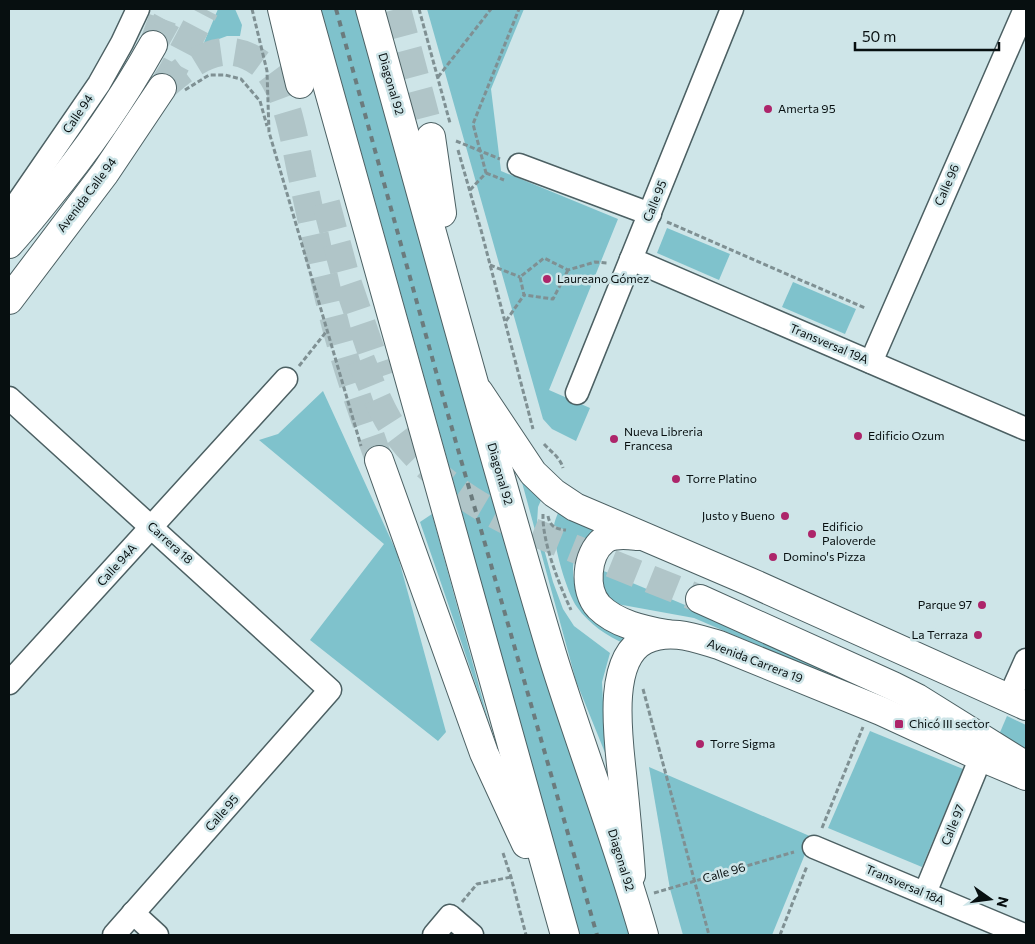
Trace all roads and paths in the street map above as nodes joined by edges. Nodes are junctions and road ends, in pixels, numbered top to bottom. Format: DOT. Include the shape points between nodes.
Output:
graph roads {
  1 [pos="138,9"];
  2 [pos="282,9"];
  3 [pos="306,9"];
  4 [pos="370,9"];
  5 [pos="419,9"];
  6 [pos="491,9"];
  7 [pos="519,9"];
  8 [pos="732,9"];
  9 [pos="1025,9"];
  10 [pos="153,45"];
  11 [pos="438,77"];
  12 [pos="300,84"];
  13 [pos="171,91"];
  14 [pos="269,132"];
  15 [pos="443,139"];
  16 [pos="480,152"];
  17 [pos="519,165"];
  18 [pos="469,190"];
  19 [pos="9,215"];
  20 [pos="657,217"];
  21 [pos="9,244"];
  22 [pos="631,259"];
  23 [pos="607,263"];
  24 [pos="490,265"];
  25 [pos="568,270"];
  26 [pos="520,277"];
  27 [pos="524,295"];
  28 [pos="9,300"];
  29 [pos="865,308"];
  30 [pos="457,320"];
  31 [pos="505,322"];
  32 [pos="327,332"];
  33 [pos="871,362"];
  34 [pos="286,379"];
  35 [pos="476,388"];
  36 [pos="577,393"];
  37 [pos="9,398"];
  38 [pos="1026,429"];
  39 [pos="536,433"];
  40 [pos="539,438"];
  41 [pos="379,460"];
  42 [pos="554,494"];
  43 [pos="549,523"];
  44 [pos="152,527"];
  45 [pos="642,536"];
  46 [pos="700,599"];
  47 [pos="666,634"];
  48 [pos="1026,660"];
  49 [pos="9,684"];
  50 [pos="642,685"];
  51 [pos="330,690"];
  52 [pos="1018,702"];
  53 [pos="872,707"];
  54 [pos="980,757"];
  55 [pos="1026,766"];
  56 [pos="1026,776"];
  57 [pos="814,846"];
  58 [pos="511,877"];
  59 [pos="695,881"];
  60 [pos="925,893"];
  61 [pos="634,899"];
  62 [pos="133,913"];
  63 [pos="450,916"];
  64 [pos="563,928"];
  65 [pos="114,935"];
  66 [pos="157,935"];
  67 [pos="434,935"];
  68 [pos="472,935"];
  69 [pos="644,935"];
  70 [pos="709,935"];
  71 [pos="780,935"];
  72 [pos="1024,935"];
  1 -- 19 [label="street, Calle 94" via="98,84"];
  2 -- 12 [label="main road"];
  3 -- 64 [label="main road"];
  4 -- 30 [label="main road, Diagonal 92"];
  5 -- 11 [label="path"];
  6 -- 11 [label="path"];
  7 -- 16 [label="path" via="473,124"];
  8 -- 20 [label="street, Calle 95"];
  9 -- 33 [label="street, Calle 96"];
  10 -- 21 [label="main road" via="132,84 103,126"];
  11 -- 15 [label="path"];
  13 -- 14 [label="path" via="209,75 241,79 260,101"];
  13 -- 28 [label="main road, Avenida Calle 94"];
  15 -- 16 [label="path"];
  15 -- 18 [label="path"];
  15 -- 30 [label="main road"];
  16 -- 17 [label="path"];
  16 -- 18 [label="path" via="486,173"];
  17 -- 20 [label="street"];
  18 -- 24 [label="path"];
  20 -- 22 [label="street, Calle 95"];
  20 -- 29 [label="path"];
  22 -- 33 [label="street, Transversal 19A"];
  22 -- 36 [label="street, Calle 95"];
  23 -- 25 [label="path" via="595,262"];
  24 -- 26 [label="path"];
  24 -- 31 [label="path"];
  25 -- 26 [label="path" via="544,258"];
  25 -- 27 [label="path" via="553,299"];
  26 -- 27 [label="path"];
  27 -- 31 [label="path"];
  30 -- 35 [label="main road, Diagonal 92"];
  31 -- 39 [label="path" via="532,429"];
  32 -- 34 [label="path"];
  33 -- 38 [label="street, Transversal 19A"];
  34 -- 44 [label="street, Calle 94A"];
  35 -- 42 [label="main road" via="532,473"];
  35 -- 61 [label="main road, Diagonal 92" via="550,648"];
  37 -- 44 [label="street, Carrera 18"];
  40 -- 42 [label="path" via="562,463 561,480"];
  41 -- 64 [label="main road" via="484,753"];
  42 -- 43 [label="path" via="548,510"];
  42 -- 45 [label="main road" via="590,514"];
  44 -- 49 [label="street, Calle 94A"];
  44 -- 51 [label="street, Carrera 18"];
  45 -- 47 [label="main road" via="616,535 605,539 597,548 590,564 592,595 610,615 646,630"];
  45 -- 52 [label="main road"];
  46 -- 55 [label="main road" via="893,686"];
  47 -- 53 [label="main road, Avenida Carrera 19" via="693,637 719,645"];
  47 -- 61 [label="main road, Avenida Carrera 19" via="644,640 634,648 623,668 619,686 617,723"];
  48 -- 52 [label="street"];
  50 -- 59 [label="path"];
  51 -- 62 [label="street, Calle 95"];
  53 -- 54 [label="main road, Avenida Carrera 19"];
  53 -- 57 [label="path"];
  54 -- 56 [label="main road, Avenida Carrera 19"];
  54 -- 60 [label="street, Calle 97"];
  57 -- 59 [label="path, Calle 96"];
  57 -- 60 [label="street, Transversal 18A"];
  57 -- 71 [label="path"];
  58 -- 63 [label="path" via="477,884"];
  59 -- 61 [label="path, Calle 96"];
  59 -- 70 [label="path"];
  60 -- 72 [label="street, Transversal 18A"];
  61 -- 69 [label="main road, Diagonal 92"];
  62 -- 65 [label="street, Calle 95"];
  62 -- 66 [label="street"];
  63 -- 67 [label="street"];
  63 -- 68 [label="street"];
}
